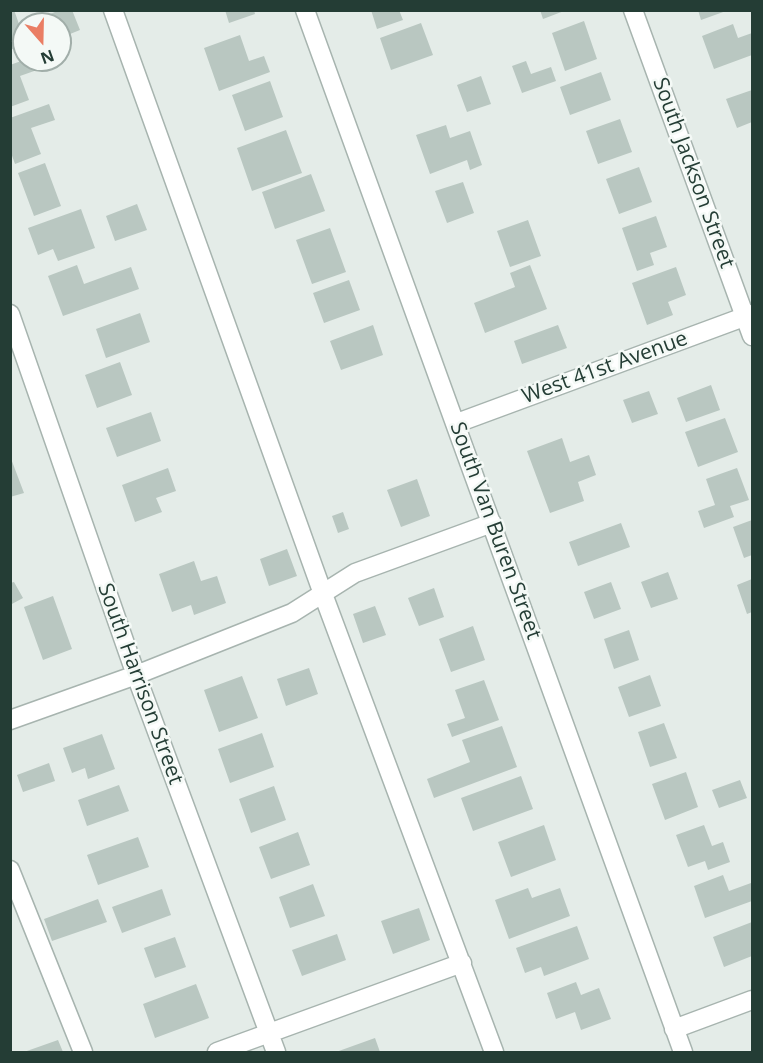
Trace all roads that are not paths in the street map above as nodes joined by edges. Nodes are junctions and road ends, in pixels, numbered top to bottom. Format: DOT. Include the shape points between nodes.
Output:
graph roads {
  1 [pos="113,10"];
  2 [pos="305,10"];
  3 [pos="633,10"];
  4 [pos="10,314"];
  5 [pos="749,315"];
  6 [pos="753,336"];
  7 [pos="457,423"];
  8 [pos="492,523"];
  9 [pos="323,594"];
  10 [pos="136,675"];
  11 [pos="10,720"];
  12 [pos="10,870"];
  13 [pos="462,963"];
  14 [pos="753,1000"];
  15 [pos="674,1029"];
  16 [pos="269,1034"];
  17 [pos="83,1053"];
  18 [pos="217,1053"];
  19 [pos="276,1053"];
  20 [pos="494,1053"];
  21 [pos="683,1053"];
  1 -- 9 [label="street"];
  2 -- 7 [label="street, South Van Buren Street"];
  3 -- 5 [label="street, South Jackson Street"];
  4 -- 10 [label="street, South Harrison Street"];
  5 -- 6 [label="street, South Jackson Street"];
  5 -- 7 [label="street, West 41st Avenue"];
  7 -- 8 [label="street, South Van Buren Street"];
  8 -- 9 [label="street" via="354,573"];
  8 -- 15 [label="street, South Van Buren Street"];
  9 -- 10 [label="street" via="292,613"];
  9 -- 13 [label="street"];
  10 -- 11 [label="street"];
  10 -- 16 [label="street, South Harrison Street"];
  12 -- 17 [label="street"];
  13 -- 16 [label="street"];
  13 -- 20 [label="street"];
  14 -- 15 [label="street"];
  15 -- 21 [label="street, South Van Buren Street"];
  16 -- 18 [label="street"];
  16 -- 19 [label="street, South Harrison Street"];
}
